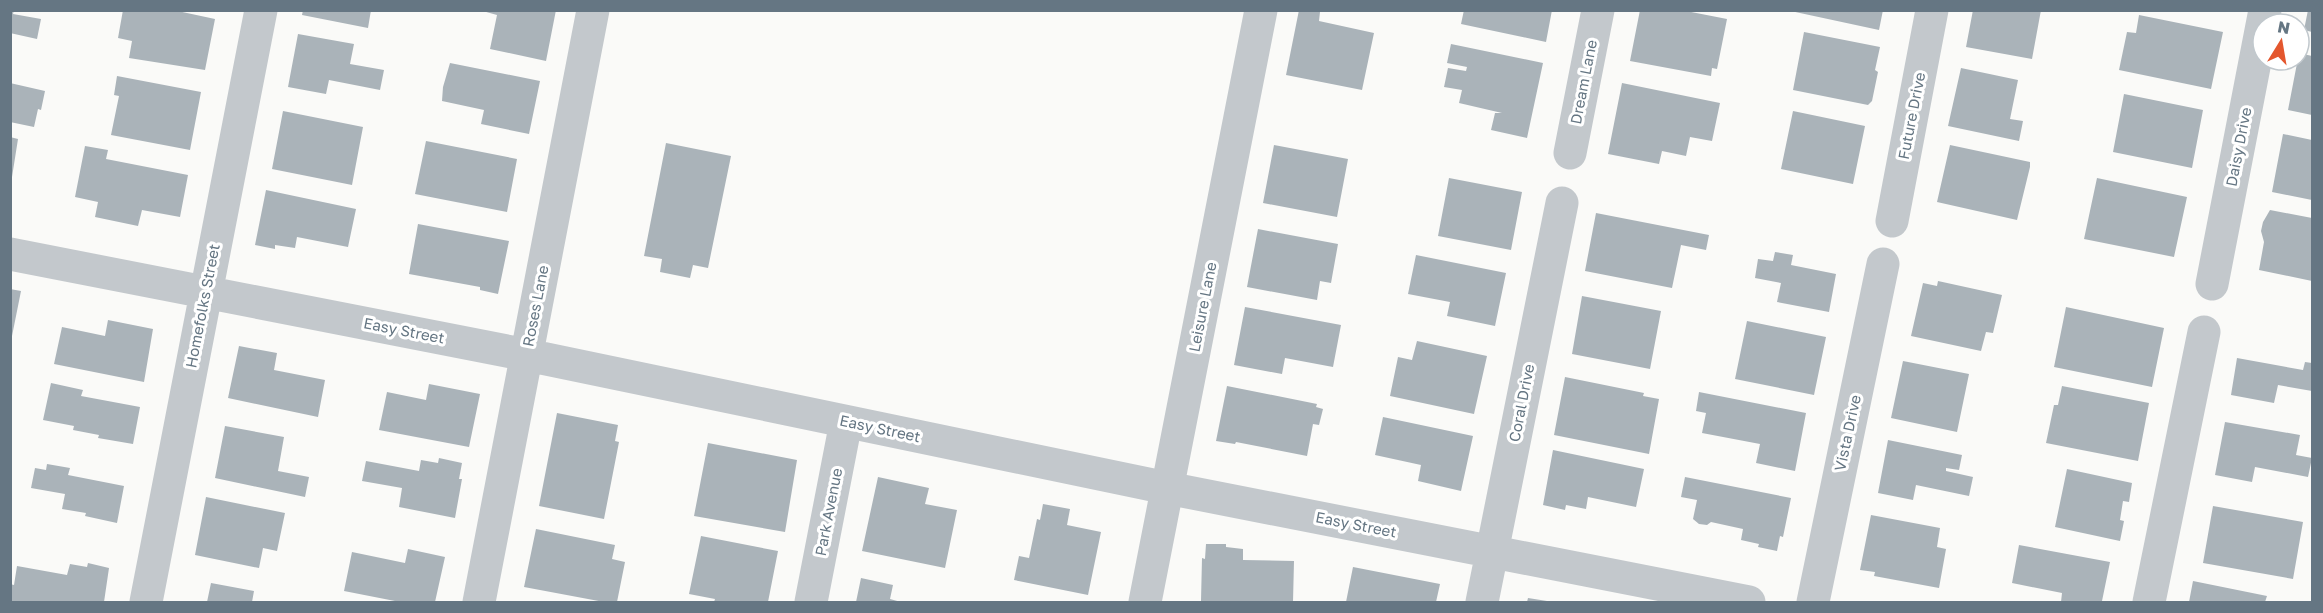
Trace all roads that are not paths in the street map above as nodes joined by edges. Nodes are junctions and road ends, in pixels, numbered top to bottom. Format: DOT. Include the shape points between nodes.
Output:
graph roads {
  1 [pos="261,10"];
  2 [pos="593,10"];
  3 [pos="1261,10"];
  4 [pos="1598,10"];
  5 [pos="1932,10"];
  6 [pos="2265,10"];
  7 [pos="1570,153"];
  8 [pos="1562,203"];
  9 [pos="1892,221"];
  10 [pos="10,254"];
  11 [pos="1883,264"];
  12 [pos="2212,284"];
  13 [pos="205,293"];
  14 [pos="2204,332"];
  15 [pos="527,355"];
  16 [pos="846,422"];
  17 [pos="1167,488"];
  18 [pos="1493,552"];
  19 [pos="146,603"];
  20 [pos="479,603"];
  21 [pos="811,603"];
  22 [pos="1145,603"];
  23 [pos="1482,603"];
  24 [pos="1749,603"];
  25 [pos="1813,603"];
  26 [pos="2149,603"];
  1 -- 13 [label="street, Homefolks Street"];
  2 -- 15 [label="street, Roses Lane"];
  3 -- 17 [label="street, Leisure Lane"];
  4 -- 7 [label="street, Dream Lane"];
  5 -- 9 [label="street, Future Drive"];
  6 -- 12 [label="street, Daisy Drive"];
  8 -- 18 [label="street, Coral Drive"];
  10 -- 13 [label="street, Easy Street"];
  11 -- 25 [label="street, Vista Drive"];
  13 -- 15 [label="street, Easy Street"];
  13 -- 19 [label="street, Homefolks Street"];
  14 -- 26 [label="street"];
  15 -- 16 [label="street, Easy Street"];
  15 -- 20 [label="street, Roses Lane"];
  16 -- 17 [label="street, Easy Street"];
  16 -- 21 [label="street, Park Avenue"];
  17 -- 18 [label="street, Easy Street"];
  17 -- 22 [label="street, Leisure Lane"];
  18 -- 23 [label="street, Coral Drive"];
  18 -- 24 [label="street, Easy Street"];
}
